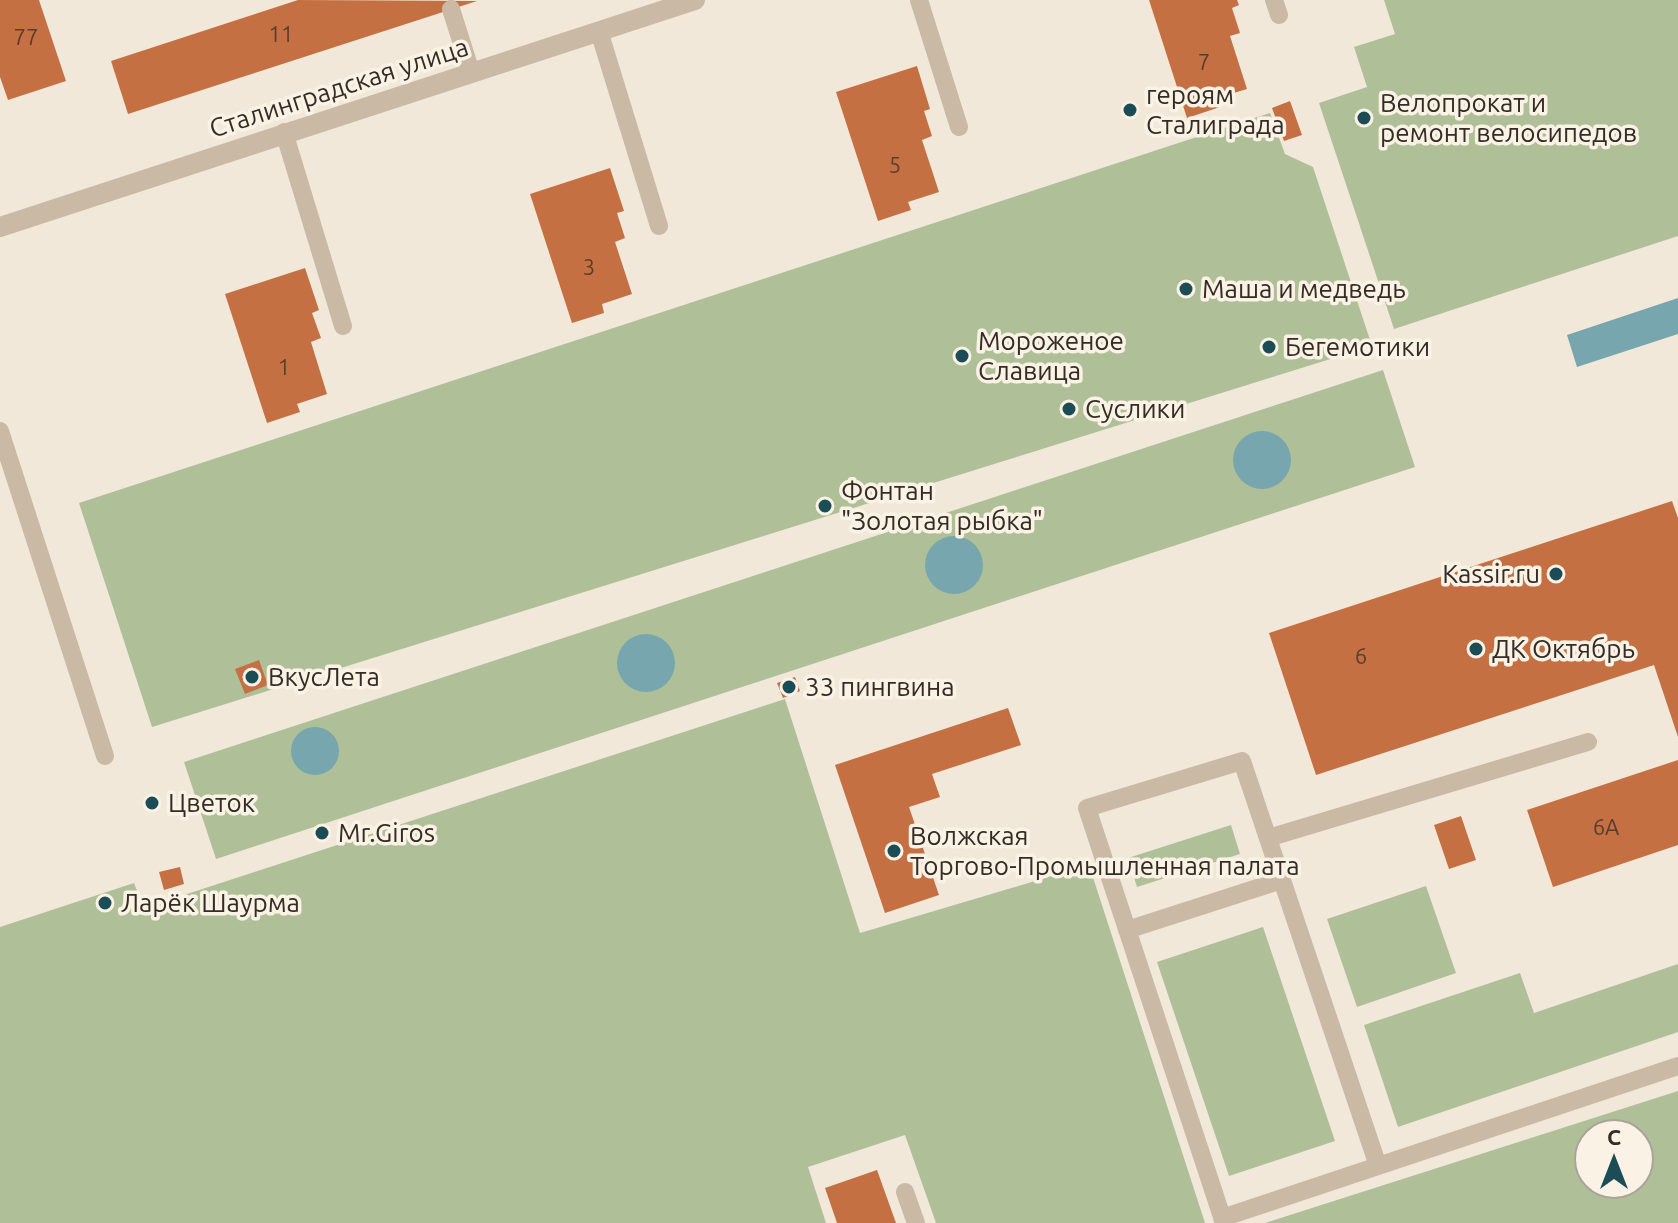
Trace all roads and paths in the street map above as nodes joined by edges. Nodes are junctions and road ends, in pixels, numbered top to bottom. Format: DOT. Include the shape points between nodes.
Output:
graph roads {
  1 [pos="695,0"];
  2 [pos="919,0"];
  3 [pos="451,9"];
  4 [pos="599,31"];
  5 [pos="471,72"];
  6 [pos="959,127"];
  7 [pos="284,132"];
  8 [pos="659,226"];
  9 [pos="0,227"];
  10 [pos="343,326"];
  11 [pos="0,431"];
  12 [pos="1588,742"];
  13 [pos="105,756"];
  14 [pos="1268,838"];
  15 [pos="1282,880"];
  16 [pos="1127,930"];
  17 [pos="1678,1066"];
  18 [pos="1378,1166"];
  19 [pos="905,1192"];
  20 [pos="1223,1220"];
  21 [pos="916,1223"];
  1 -- 4 [label="street, Сталинградская улица"];
  2 -- 6 [label="lane"];
  3 -- 5 [label="lane"];
  4 -- 5 [label="street, Сталинградская улица"];
  4 -- 8 [label="lane"];
  5 -- 7 [label="street, Сталинградская улица"];
  7 -- 9 [label="street, Сталинградская улица"];
  7 -- 10 [label="lane"];
  11 -- 13 [label="lane"];
  12 -- 14 [label="lane"];
  14 -- 15 [label="lane"];
  14 -- 16 [label="lane" via="1242,761 1087,808"];
  15 -- 16 [label="lane"];
  15 -- 18 [label="lane"];
  16 -- 20 [label="lane"];
  17 -- 18 [label="lane"];
  18 -- 20 [label="lane"];
  19 -- 21 [label="lane"];
}
